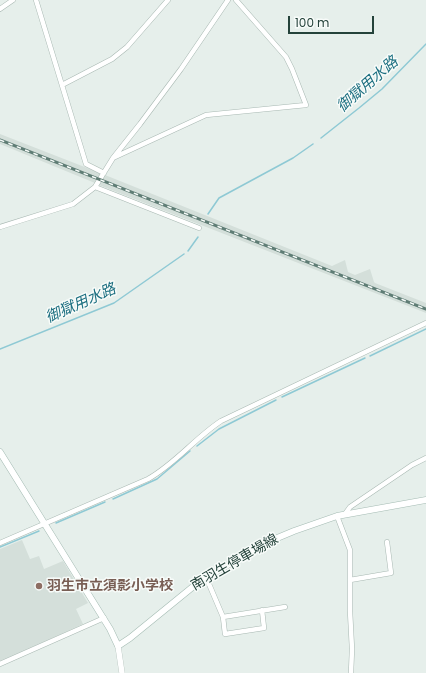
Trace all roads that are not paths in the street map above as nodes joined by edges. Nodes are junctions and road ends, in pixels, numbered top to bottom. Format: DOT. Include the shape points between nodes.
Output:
graph roads {
  1 [pos="13,0"];
  2 [pos="36,0"];
  3 [pos="168,0"];
  4 [pos="228,0"];
  5 [pos="236,0"];
  6 [pos="0,9"];
  7 [pos="62,85"];
  8 [pos="114,158"];
  9 [pos="104,173"];
  10 [pos="95,187"];
  11 [pos="0,227"];
  12 [pos="199,228"];
  13 [pos="426,323"];
  14 [pos="0,452"];
  15 [pos="426,458"];
  16 [pos="426,500"];
  17 [pos="345,514"];
  18 [pos="337,516"];
  19 [pos="45,524"];
  20 [pos="387,542"];
  21 [pos="0,543"];
  22 [pos="206,577"];
  23 [pos="350,580"];
  24 [pos="285,607"];
  25 [pos="262,610"];
  26 [pos="222,616"];
  27 [pos="104,618"];
  28 [pos="118,646"];
  29 [pos="0,664"];
  30 [pos="122,673"];
  31 [pos="351,673"];
  1 -- 6 [label="street"];
  2 -- 7 [label="street"];
  3 -- 7 [label="street" via="127,47 112,60"];
  4 -- 8 [label="street" via="181,69"];
  5 -- 8 [label="street" via="286,57 306,105 206,114"];
  7 -- 9 [label="street" via="86,164"];
  8 -- 9 [label="street"];
  9 -- 10 [label="street"];
  10 -- 11 [label="street" via="68,206"];
  10 -- 12 [label="street"];
  13 -- 19 [label="street" via="230,416 210,429 155,475"];
  14 -- 19 [label="main road"];
  15 -- 17 [label="street" via="350,507"];
  16 -- 17 [label="main road, 南羽生停車場線"];
  17 -- 18 [label="main road, 南羽生停車場線"];
  18 -- 22 [label="main road, 南羽生停車場線" via="277,538"];
  18 -- 23 [label="street" via="349,546"];
  19 -- 21 [label="street"];
  19 -- 27 [label="main road"];
  20 -- 23 [label="street" via="391,573"];
  22 -- 26 [label="street"];
  22 -- 28 [label="main road, 南羽生停車場線"];
  23 -- 31 [label="street"];
  24 -- 25 [label="street"];
  25 -- 26 [label="street"];
  25 -- 26 [label="street" via="264,628 225,634"];
  27 -- 28 [label="main road"];
  27 -- 29 [label="street"];
  28 -- 30 [label="street"];
}
